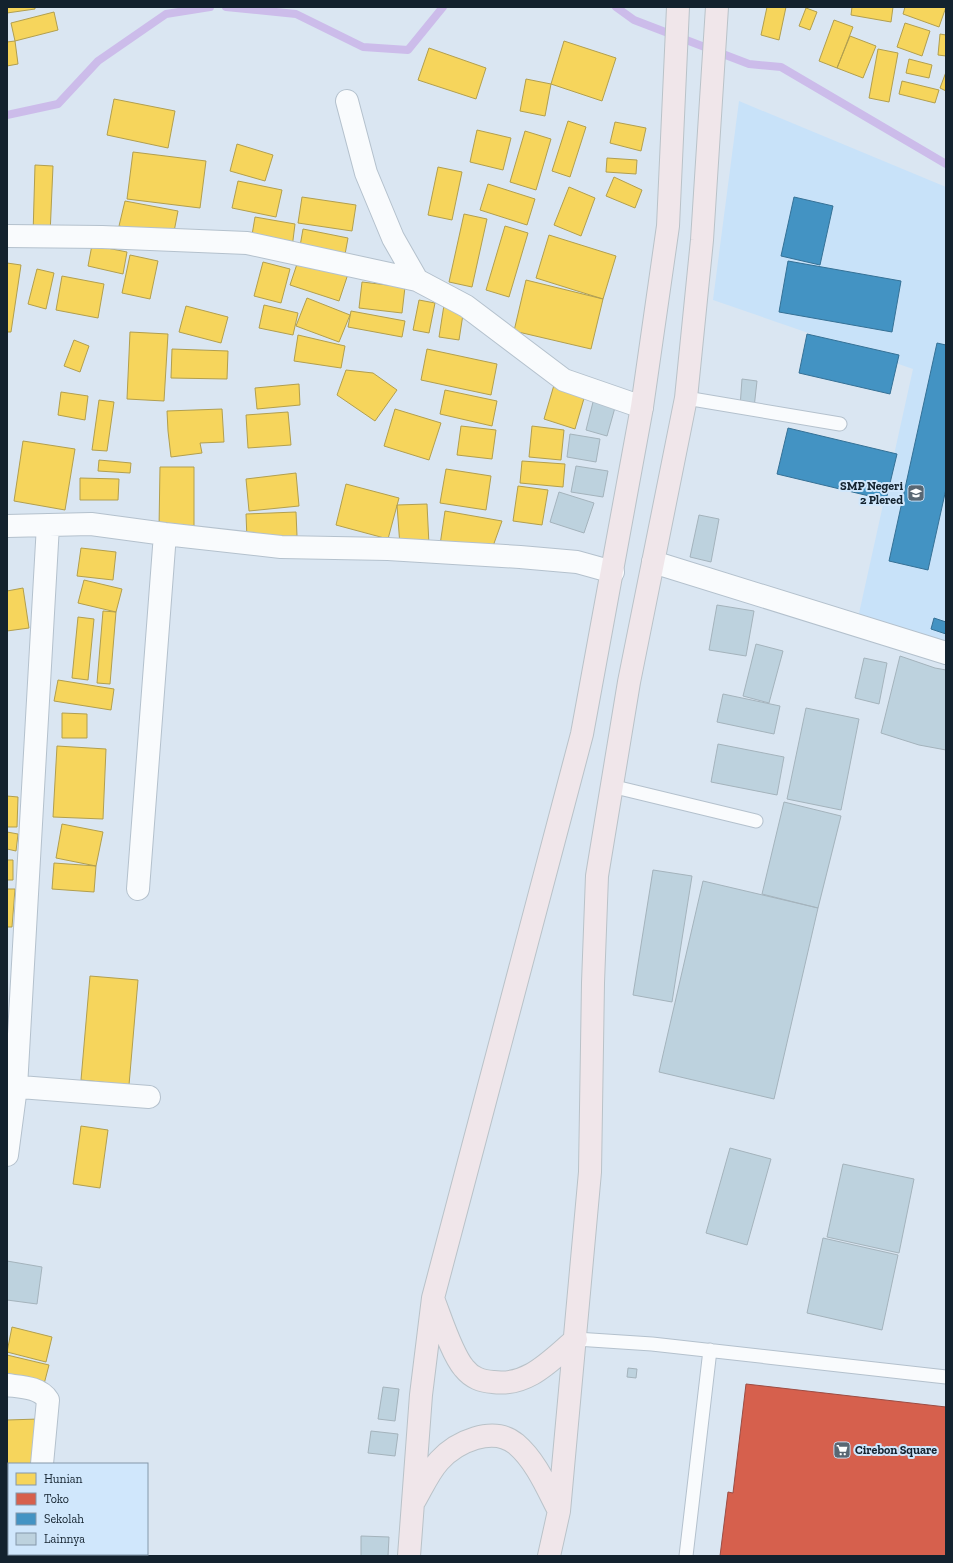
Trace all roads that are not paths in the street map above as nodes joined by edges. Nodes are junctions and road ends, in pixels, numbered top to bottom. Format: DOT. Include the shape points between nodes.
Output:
graph roads {
  1 [pos="717,11"];
  2 [pos="678,13"];
  3 [pos="347,101"];
  4 [pos="7,236"];
  5 [pos="417,280"];
  6 [pos="686,398"];
  7 [pos="642,407"];
  8 [pos="840,424"];
  9 [pos="48,525"];
  10 [pos="7,526"];
  11 [pos="164,534"];
  12 [pos="653,562"];
  13 [pos="613,572"];
  14 [pos="946,653"];
  15 [pos="611,786"];
  16 [pos="756,822"];
  17 [pos="138,889"];
  18 [pos="12,1086"];
  19 [pos="149,1097"];
  20 [pos="7,1155"];
  21 [pos="433,1298"];
  22 [pos="576,1339"];
  23 [pos="710,1350"];
  24 [pos="946,1377"];
  25 [pos="7,1385"];
  26 [pos="42,1463"];
  27 [pos="412,1505"];
  28 [pos="559,1511"];
  29 [pos="409,1556"];
  30 [pos="550,1556"];
  31 [pos="686,1556"];
  1 -- 6 [label="highway" via="702,240"];
  2 -- 7 [label="highway" via="668,226"];
  3 -- 5 [label="street" via="366,173 393,238"];
  4 -- 5 [label="street" via="248,243"];
  5 -- 7 [label="street" via="466,306 564,380"];
  6 -- 8 [label="lane"];
  6 -- 12 [label="highway"];
  7 -- 13 [label="highway"];
  9 -- 10 [label="street"];
  9 -- 11 [label="street" via="91,524"];
  9 -- 18 [label="street"];
  11 -- 13 [label="street" via="281,547 388,548 520,557 577,562"];
  11 -- 17 [label="street"];
  12 -- 14 [label="street"];
  12 -- 15 [label="highway"];
  13 -- 21 [label="highway" via="582,734"];
  15 -- 16 [label="lane"];
  15 -- 22 [label="highway" via="597,876 590,1172"];
  18 -- 19 [label="street"];
  18 -- 20 [label="street"];
  21 -- 22 [label="highway" via="464,1368 479,1380 504,1384 537,1373"];
  21 -- 27 [label="highway" via="421,1395"];
  22 -- 23 [label="lane"];
  22 -- 28 [label="highway"];
  23 -- 24 [label="lane"];
  23 -- 31 [label="lane"];
  25 -- 26 [label="street" via="39,1391 48,1400"];
  27 -- 28 [label="highway" via="439,1461 462,1443 483,1435 502,1437 515,1443 528,1456"];
  27 -- 29 [label="highway"];
  28 -- 30 [label="highway"];
}
